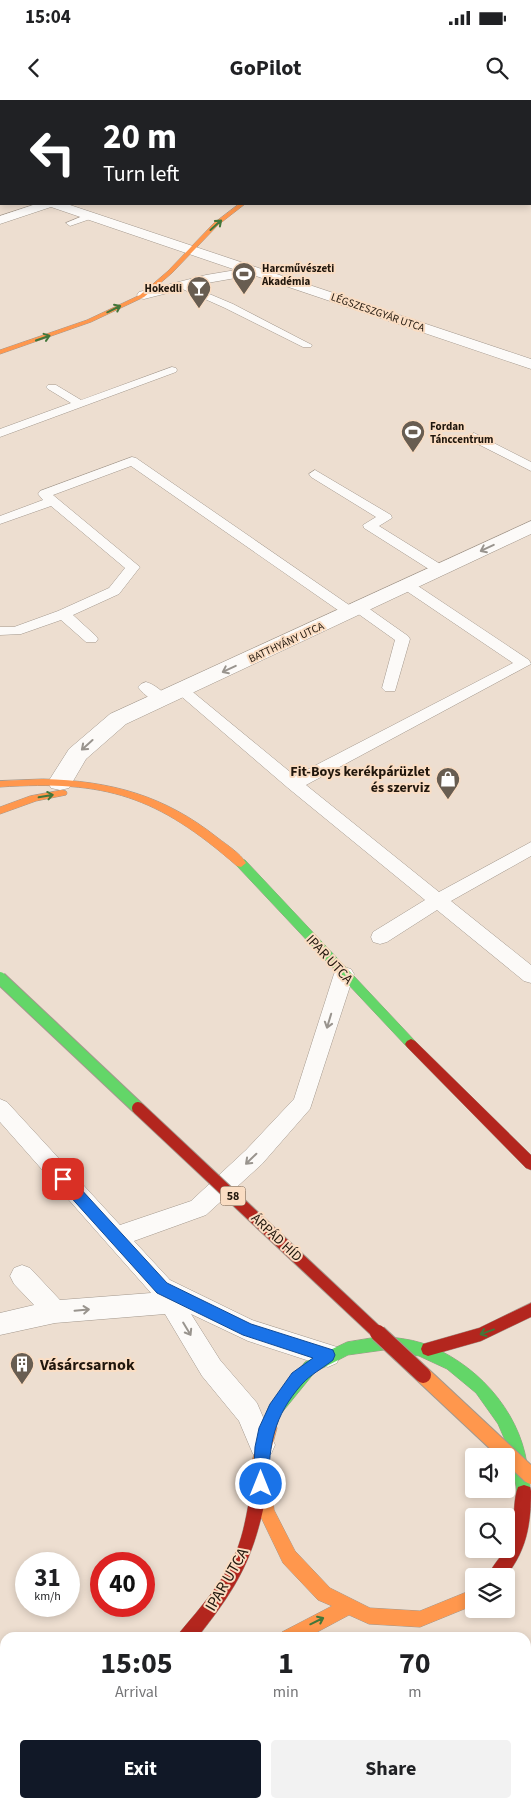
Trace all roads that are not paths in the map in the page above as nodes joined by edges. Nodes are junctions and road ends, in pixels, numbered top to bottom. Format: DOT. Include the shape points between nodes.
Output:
graph roads {
  1 [pos="45,205"];
  2 [pos="58,205"];
  3 [pos="240,205"];
  4 [pos="86,214"];
  5 [pos="0,220"];
  6 [pos="66,221"];
  7 [pos="191,249"];
  8 [pos="255,271"];
  9 [pos="181,285"];
  10 [pos="144,295"];
  11 [pos="307,345"];
  12 [pos="0,352"];
  13 [pos="531,364"];
  14 [pos="172,370"];
  15 [pos="52,387"];
  16 [pos="80,404"];
  17 [pos="0,433"];
  18 [pos="474,437"];
  19 [pos="531,467"];
  20 [pos="315,474"];
  21 [pos="52,501"];
  22 [pos="0,520"];
  23 [pos="531,527"];
  24 [pos="440,570"];
  25 [pos="407,585"];
  26 [pos="355,610"];
  27 [pos="63,614"];
  28 [pos="0,631"];
  29 [pos="91,639"];
  30 [pos="390,688"];
  31 [pos="183,690"];
  32 [pos="60,782"];
  33 [pos="0,784"];
  34 [pos="294,784"];
  35 [pos="106,789"];
  36 [pos="0,811"];
  37 [pos="531,848"];
  38 [pos="437,901"];
  39 [pos="380,937"];
  40 [pos="344,974"];
  41 [pos="531,976"];
  42 [pos="0,978"];
  43 [pos="0,1108"];
  44 [pos="531,1164"];
  45 [pos="115,1238"];
  46 [pos="22,1276"];
  47 [pos="166,1295"];
  48 [pos="531,1310"];
  49 [pos="55,1312"];
  50 [pos="0,1324"];
  51 [pos="428,1349"];
  52 [pos="328,1355"];
  53 [pos="262,1447"];
  54 [pos="531,1476"];
  55 [pos="261,1484"];
  56 [pos="502,1568"];
  57 [pos="465,1601"];
  58 [pos="348,1607"];
  59 [pos="191,1632"];
  60 [pos="298,1632"];
  1 -- 5 [label="street"];
  2 -- 4 [label="street, LÉGSZESZGYÁR UTCA"];
  7 -- 3 [label="street, one-way"];
  4 -- 6 [label="lane"];
  4 -- 7 [label="street, LÉGSZESZGYÁR UTCA"];
  7 -- 8 [label="street, LÉGSZESZGYÁR UTCA"];
  7 -- 10 [label="street" via="179,266"];
  8 -- 9 [label="street"];
  8 -- 13 [label="street, LÉGSZESZGYÁR UTCA"];
  9 -- 10 [label="street"];
  9 -- 11 [label="lane"];
  12 -- 10 [label="street, one-way" via="85,324"];
  14 -- 16 [label="lane"];
  15 -- 16 [label="lane"];
  16 -- 17 [label="lane"];
  18 -- 19 [label="lane"];
  20 -- 24 [label="lane" via="386,518 369,525"];
  21 -- 22 [label="lane"];
  21 -- 26 [label="lane" via="44,494 132,461"];
  21 -- 27 [label="lane" via="134,567 114,591"];
  23 -- 24 [label="street, BATTHYÁNY UTCA, one-way"];
  24 -- 25 [label="street, BATTHYÁNY UTCA"];
  25 -- 26 [label="street, BATTHYÁNY UTCA"];
  25 -- 34 [label="lane" via="524,663"];
  26 -- 30 [label="lane" via="403,638"];
  26 -- 31 [label="street, BATTHYÁNY UTCA, one-way"];
  27 -- 28 [label="lane" via="16,631"];
  27 -- 29 [label="lane"];
  31 -- 32 [label="street, BATTHYÁNY UTCA, one-way" via="154,693 118,719 77,754"];
  31 -- 34 [label="lane"];
  32 -- 33 [label="street, IPAR UTCA"];
  32 -- 35 [label="street, IPAR UTCA"];
  34 -- 38 [label="lane"];
  36 -- 35 [label="street, IPAR UTCA, one-way" via="34,798"];
  35 -- 40 [label="street, IPAR UTCA" via="168,809 201,829 247,871"];
  37 -- 38 [label="lane"];
  38 -- 39 [label="lane"];
  38 -- 41 [label="lane"];
  40 -- 44 [label="street, IPAR UTCA"];
  40 -- 45 [label="lane, one-way" via="303,1103 254,1157 198,1208"];
  42 -- 54 [label="street, ÁRPÁD HÍD / 58, bridge"];
  43 -- 45 [label="lane"];
  45 -- 47 [label="lane"];
  46 -- 49 [label="lane"];
  49 -- 47 [label="lane, one-way"];
  47 -- 52 [label="lane" via="248,1330"];
  47 -- 53 [label="lane, one-way" via="210,1368 248,1412"];
  48 -- 51 [label="street, IPAR UTCA, one-way" via="504,1326"];
  49 -- 50 [label="lane"];
  51 -- 52 [label="street, IPAR UTCA" via="386,1342 360,1345"];
  51 -- 56 [label="street, IPAR UTCA" via="466,1369 483,1384 521,1438 528,1487 526,1510 512,1555"];
  52 -- 53 [label="street, IPAR UTCA" via="297,1378 285,1393 267,1428"];
  53 -- 55 [label="street, IPAR UTCA"];
  55 -- 58 [label="street, IPAR UTCA" via="265,1510 287,1557 304,1578 325,1595"];
  55 -- 59 [label="street, IPAR UTCA" via="248,1542 236,1568"];
  57 -- 58 [label="street, IPAR UTCA" via="442,1613 411,1619 379,1618"];
  60 -- 58 [label="street, one-way"];
}
